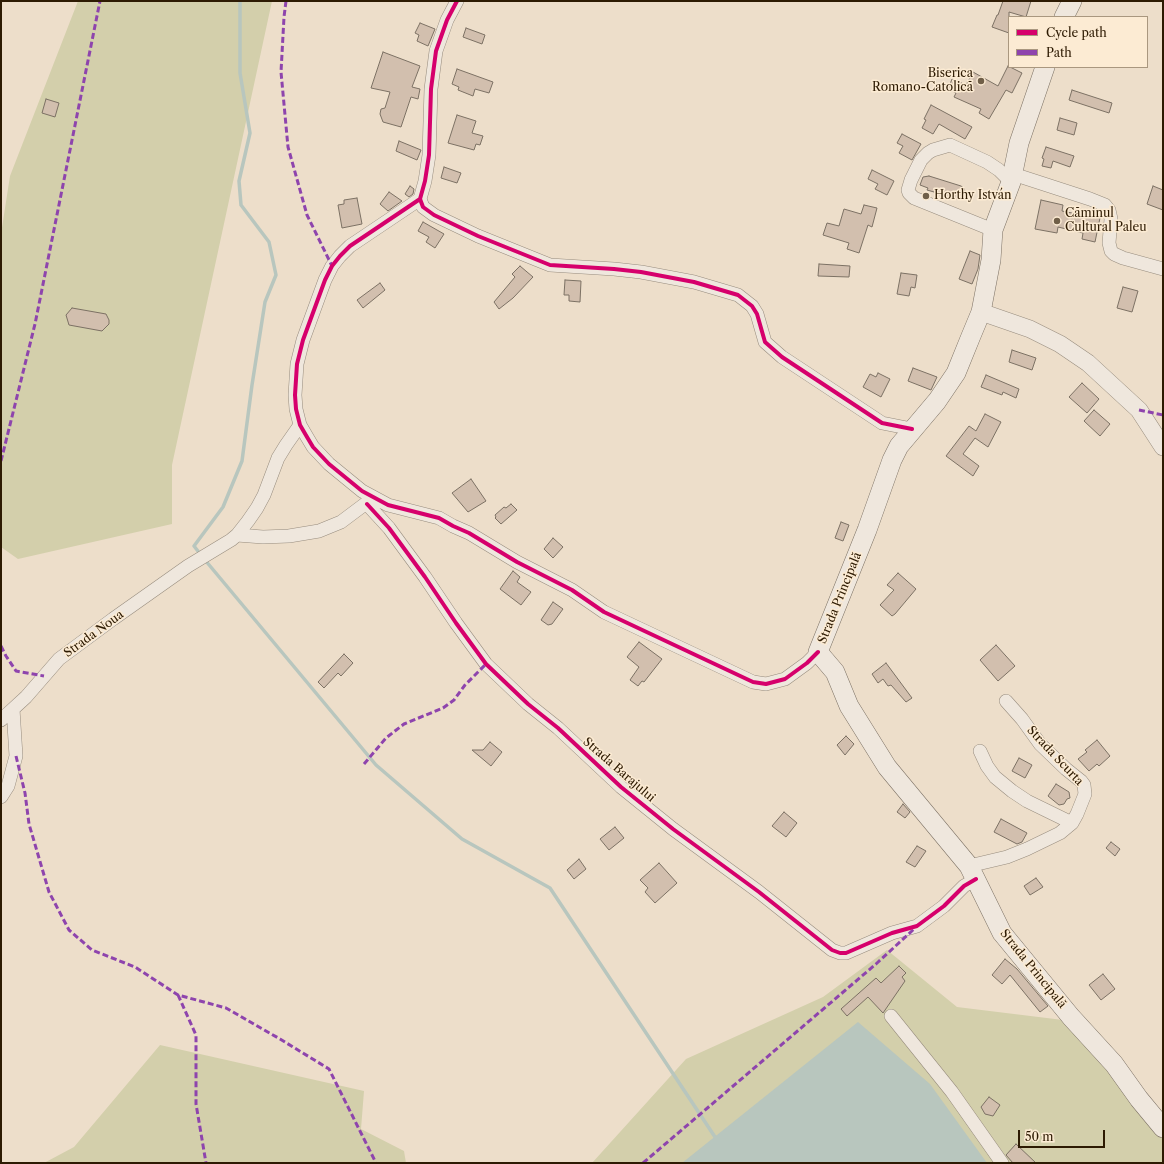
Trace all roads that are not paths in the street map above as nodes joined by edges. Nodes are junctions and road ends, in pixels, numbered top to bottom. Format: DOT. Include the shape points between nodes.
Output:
graph roads {
  1 [pos="457,1"];
  2 [pos="1072,1"];
  3 [pos="1064,16"];
  4 [pos="1045,68"];
  5 [pos="1012,178"];
  6 [pos="420,199"];
  7 [pos="993,230"];
  8 [pos="1163,269"];
  9 [pos="981,312"];
  10 [pos="300,425"];
  11 [pos="912,429"];
  12 [pos="1163,447"];
  13 [pos="371,500"];
  14 [pos="234,537"];
  15 [pos="818,652"];
  16 [pos="1006,701"];
  17 [pos="13,710"];
  18 [pos="1,720"];
  19 [pos="980,751"];
  20 [pos="1,797"];
  21 [pos="1072,823"];
  22 [pos="972,872"];
  23 [pos="892,1016"];
  24 [pos="1163,1128"];
  25 [pos="1002,1163"];
  1 -- 6 [label="street" via="436,51 429,155"];
  2 -- 3 [label="main road"];
  4 -- 5 [label="main road, Strada Principală" via="1019,143"];
  5 -- 7 [label="main road, Strada Principală"];
  5 -- 7 [label="street" via="987,162 950,145 928,153 921,160 911,180 908,190 914,198"];
  5 -- 8 [label="street" via="1105,205 1111,220 1111,251 1123,258"];
  6 -- 10 [label="street" via="350,246 332,266 312,313 297,364 295,395"];
  6 -- 11 [label="street" via="423,207 434,215 550,265 641,272 694,282 738,295 752,306 765,342 782,357 882,424"];
  7 -- 9 [label="main road, Strada Principală" via="991,260"];
  9 -- 11 [label="main road, Strada Principală" via="956,373 937,401"];
  9 -- 12 [label="street" via="1030,329 1060,344 1088,363 1139,410"];
  10 -- 13 [label="street" via="313,447 329,464"];
  10 -- 14 [label="street" via="278,458 257,508"];
  11 -- 15 [label="main road, Strada Principală" via="892,460"];
  13 -- 14 [label="street" via="341,522 319,531 290,536"];
  13 -- 15 [label="street" via="439,518 572,590 604,612 753,682 766,684 785,680"];
  13 -- 22 [label="street, Strada Barajului" via="486,664 621,787 826,946 837,952 846,952 892,933 917,926 944,906 964,886"];
  14 -- 17 [label="street, Strada Noua" via="59,659"];
  15 -- 22 [label="main road, Strada Principală" via="835,672 849,706 887,767"];
  16 -- 21 [label="street, Strada Scurta" via="1040,744 1084,785 1085,794"];
  17 -- 18 [label="street, Strada Noua"];
  17 -- 20 [label="street" via="16,756 8,786"];
  19 -- 21 [label="street" via="995,777 1012,791"];
  21 -- 22 [label="street, Strada Scurta" via="1060,833"];
  22 -- 24 [label="main road, Strada Principală" via="1002,933 1071,1017 1114,1064"];
  23 -- 25 [label="street" via="952,1092"];
}
